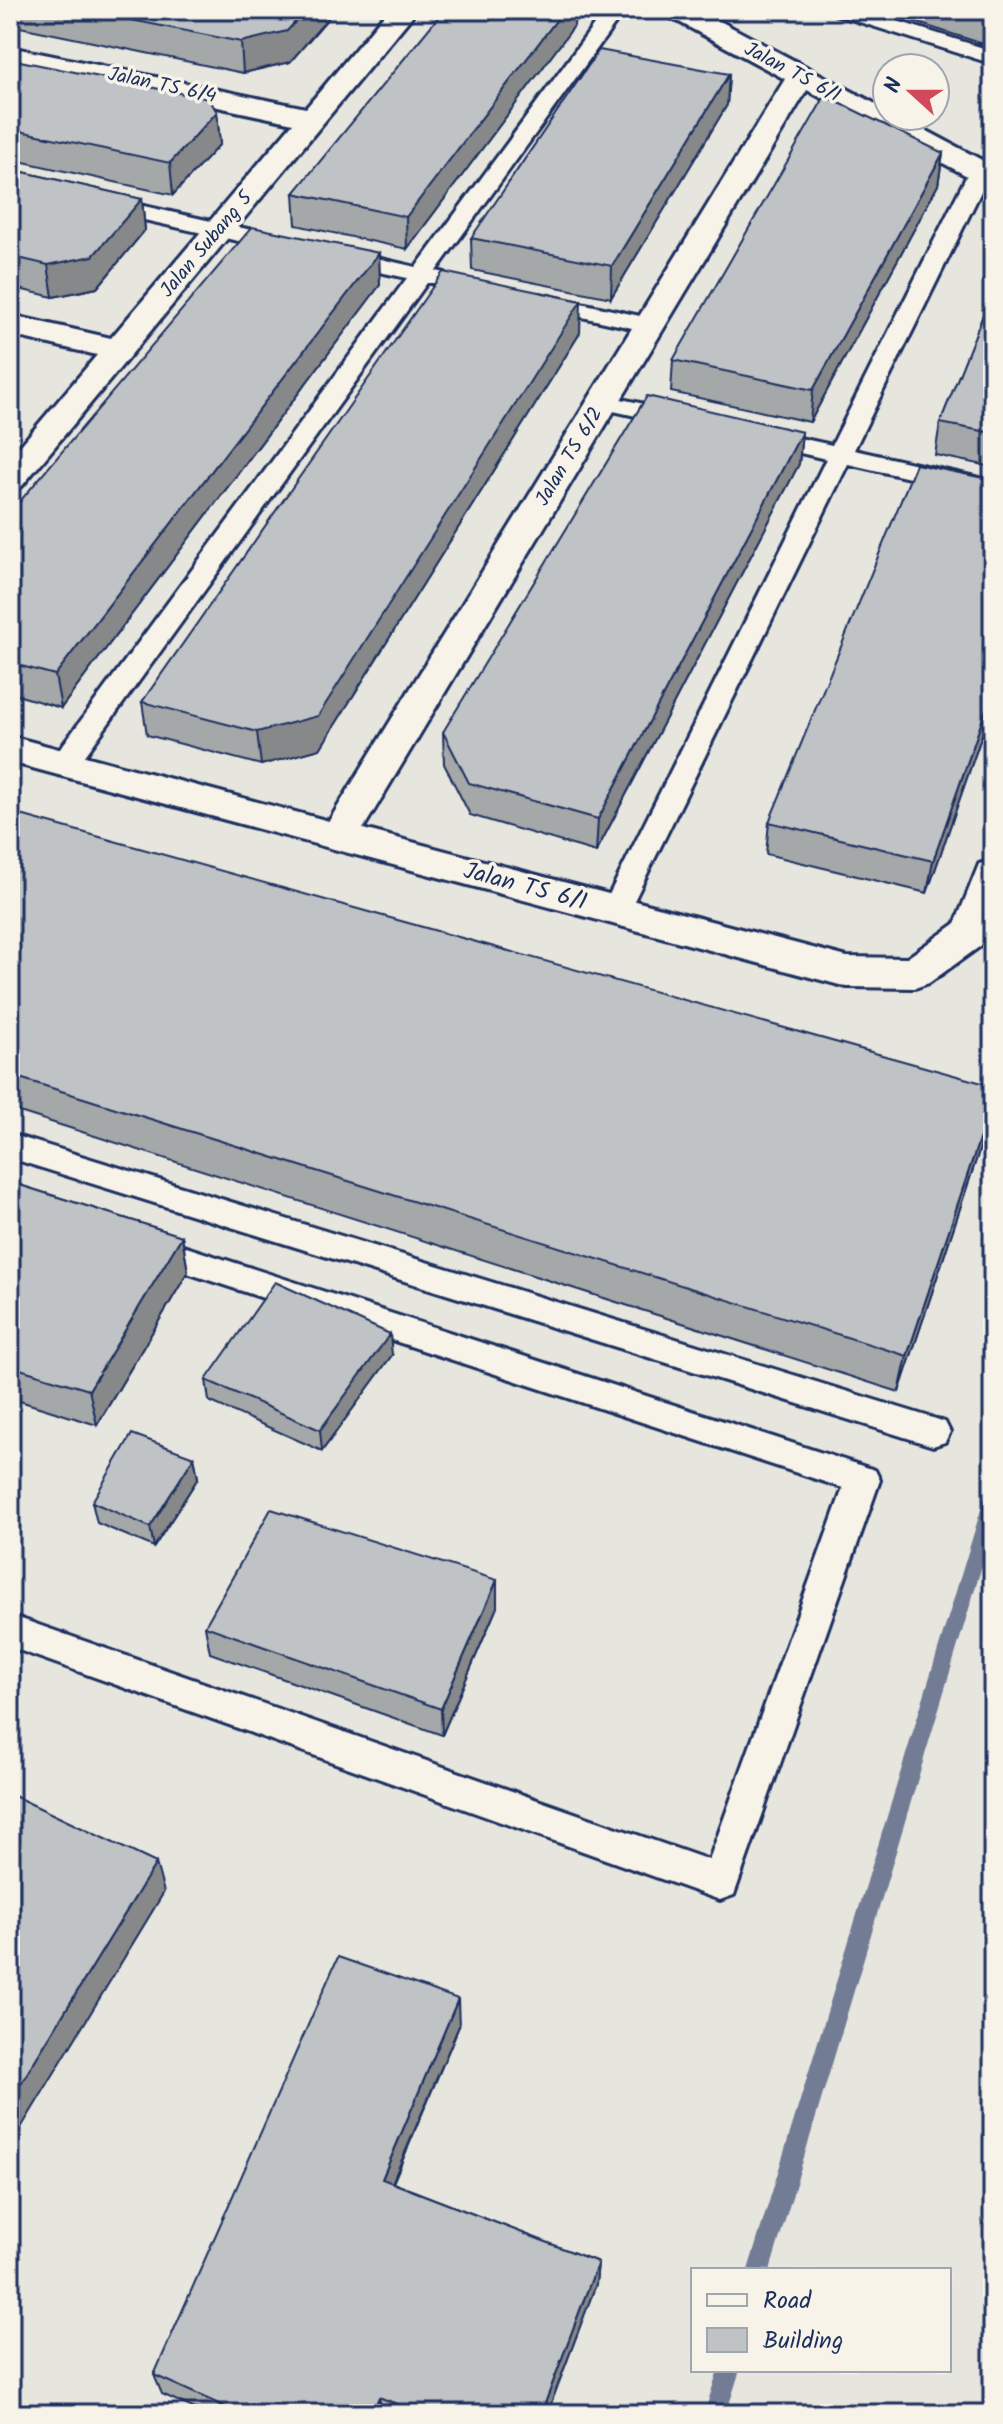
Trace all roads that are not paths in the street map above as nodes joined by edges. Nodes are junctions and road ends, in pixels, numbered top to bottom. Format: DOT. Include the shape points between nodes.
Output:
graph roads {
  1 [pos="403,10"];
  2 [pos="615,10"];
  3 [pos="678,10"];
  4 [pos="841,10"];
  5 [pos="10,55"];
  6 [pos="993,58"];
  7 [pos="800,78"];
  8 [pos="313,118"];
  9 [pos="986,174"];
  10 [pos="85,200"];
  11 [pos="219,230"];
  12 [pos="419,274"];
  13 [pos="465,284"];
  14 [pos="512,294"];
  15 [pos="10,325"];
  16 [pos="650,325"];
  17 [pos="119,350"];
  18 [pos="603,402"];
  19 [pos="707,425"];
  20 [pos="737,431"];
  21 [pos="840,455"];
  22 [pos="10,479"];
  23 [pos="993,489"];
  24 [pos="10,749"];
  25 [pos="64,764"];
  26 [pos="339,837"];
  27 [pos="993,874"];
  28 [pos="615,911"];
  29 [pos="10,1146"];
  30 [pos="115,1237"];
  31 [pos="933,1432"];
  32 [pos="10,1631"];
  1 -- 8 [label="street, Jalan Subang 5"];
  2 -- 12 [label="lane"];
  3 -- 7 [label="street, Jalan TS 6/1"];
  4 -- 6 [label="lane"];
  5 -- 8 [label="street, Jalan TS 6/4"];
  7 -- 9 [label="street, Jalan TS 6/1"];
  7 -- 16 [label="street, Jalan TS 6/2"];
  8 -- 11 [label="street, Jalan Subang 5"];
  9 -- 21 [label="lane"];
  10 -- 11 [label="lane"];
  11 -- 12 [label="lane"];
  11 -- 17 [label="street, Jalan Subang 5"];
  12 -- 13 [label="lane"];
  12 -- 25 [label="lane"];
  14 -- 16 [label="lane"];
  15 -- 17 [label="street"];
  16 -- 18 [label="street, Jalan TS 6/2"];
  17 -- 22 [label="street, Jalan Subang 5"];
  18 -- 19 [label="lane"];
  18 -- 26 [label="street, Jalan TS 6/2"];
  20 -- 21 [label="lane"];
  21 -- 23 [label="lane"];
  21 -- 28 [label="lane"];
  24 -- 25 [label="street, Jalan TS 6/1"];
  25 -- 26 [label="street, Jalan TS 6/1"];
  26 -- 28 [label="street, Jalan TS 6/1"];
  27 -- 28 [label="street, Jalan TS 6/1" via="972,932 915,973 847,972"];
  29 -- 31 [label="lane"];
  30 -- 32 [label="lane" via="863,1480 720,1882"];
}
